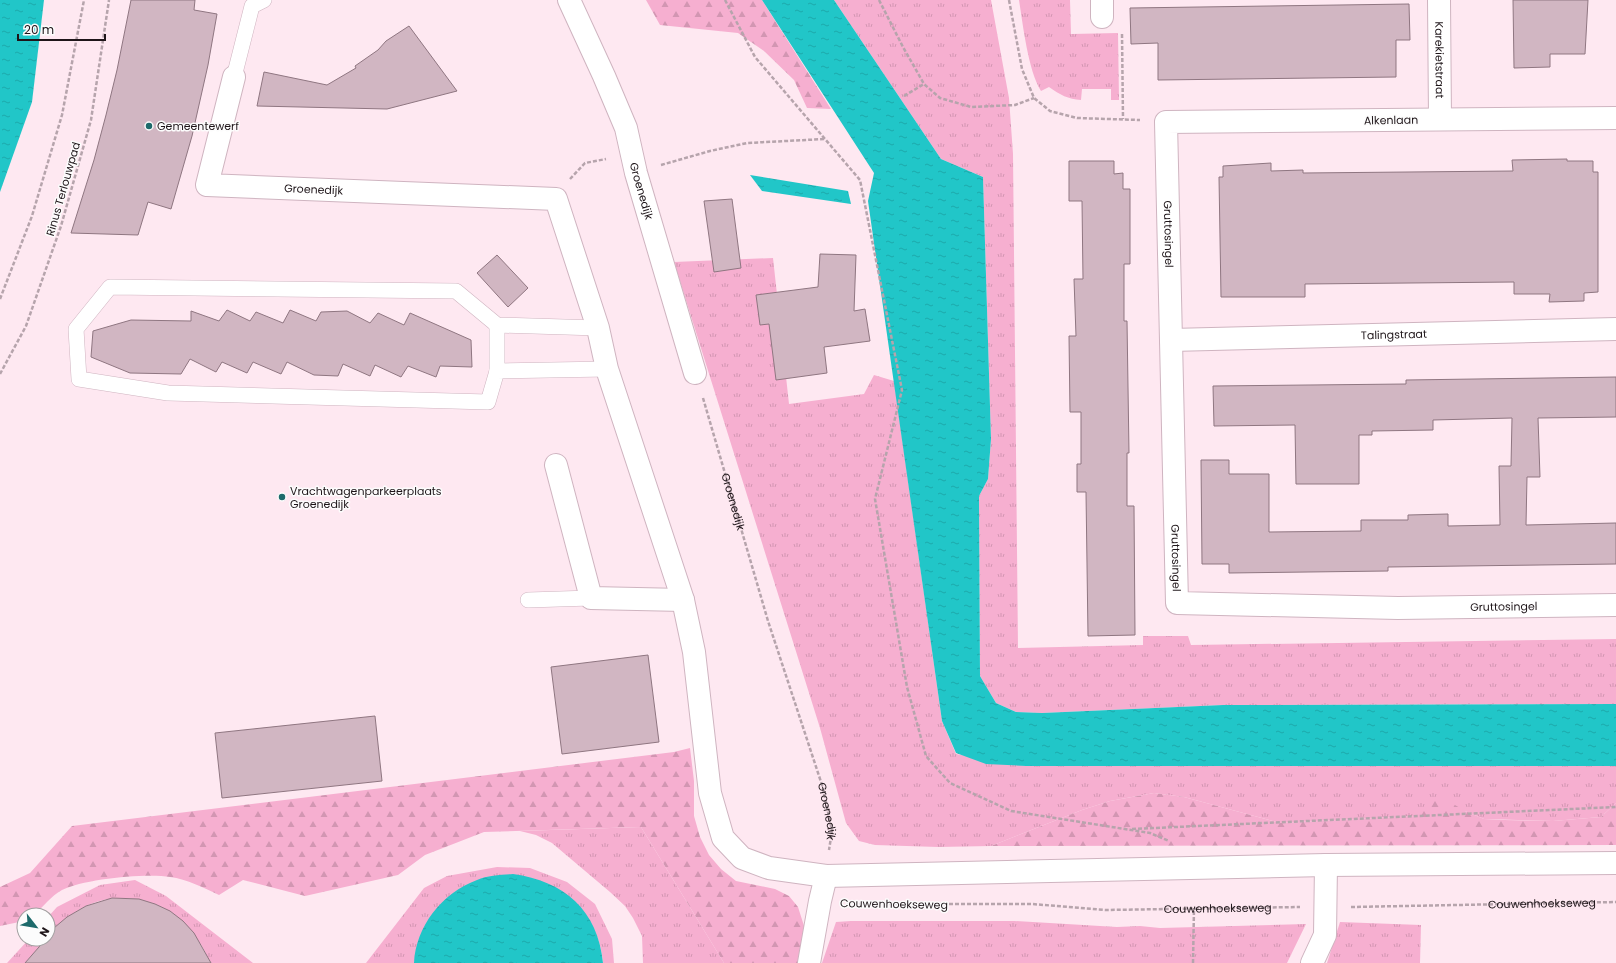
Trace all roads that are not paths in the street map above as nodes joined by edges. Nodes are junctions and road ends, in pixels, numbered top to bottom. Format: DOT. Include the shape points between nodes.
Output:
graph roads {
  1 [pos="264,0"];
  2 [pos="569,0"];
  3 [pos="1439,0"];
  4 [pos="234,77"];
  5 [pos="1616,118"];
  6 [pos="1440,119"];
  7 [pos="1166,122"];
  8 [pos="497,325"];
  9 [pos="598,328"];
  10 [pos="1616,330"];
  11 [pos="1171,340"];
  12 [pos="607,369"];
  13 [pos="497,371"];
  14 [pos="695,373"];
  15 [pos="556,465"];
  16 [pos="591,598"];
  17 [pos="528,600"];
  18 [pos="683,600"];
  19 [pos="1616,605"];
  20 [pos="1616,863"];
  21 [pos="1326,865"];
  22 [pos="826,876"];
  23 [pos="809,963"];
  24 [pos="1312,963"];
  1 -- 4 [label="lane" via="252,6"];
  2 -- 14 [label="street, Groenedijk" via="626,128 636,173"];
  3 -- 6 [label="street, Karekietstraat"];
  4 -- 9 [label="street, Groenedijk" via="207,185 556,199"];
  5 -- 6 [label="street, Alkenlaan"];
  6 -- 7 [label="street, Alkenlaan"];
  7 -- 11 [label="street, Gruttosingel"];
  8 -- 9 [label="lane"];
  8 -- 13 [label="lane"];
  8 -- 13 [label="lane" via="456,291 110,287 76,329 79,379 168,393 488,402"];
  9 -- 12 [label="street"];
  10 -- 11 [label="street, Talingstraat"];
  11 -- 19 [label="street, Gruttosingel" via="1177,603 1398,608"];
  12 -- 13 [label="lane"];
  12 -- 18 [label="street"];
  15 -- 16 [label="street"];
  16 -- 17 [label="lane"];
  16 -- 18 [label="street"];
  18 -- 22 [label="street" via="694,652 710,793 723,838 742,858 769,868"];
  20 -- 21 [label="street"];
  21 -- 22 [label="street"];
  21 -- 24 [label="street" via="1325,935"];
  22 -- 23 [label="street"];
}
